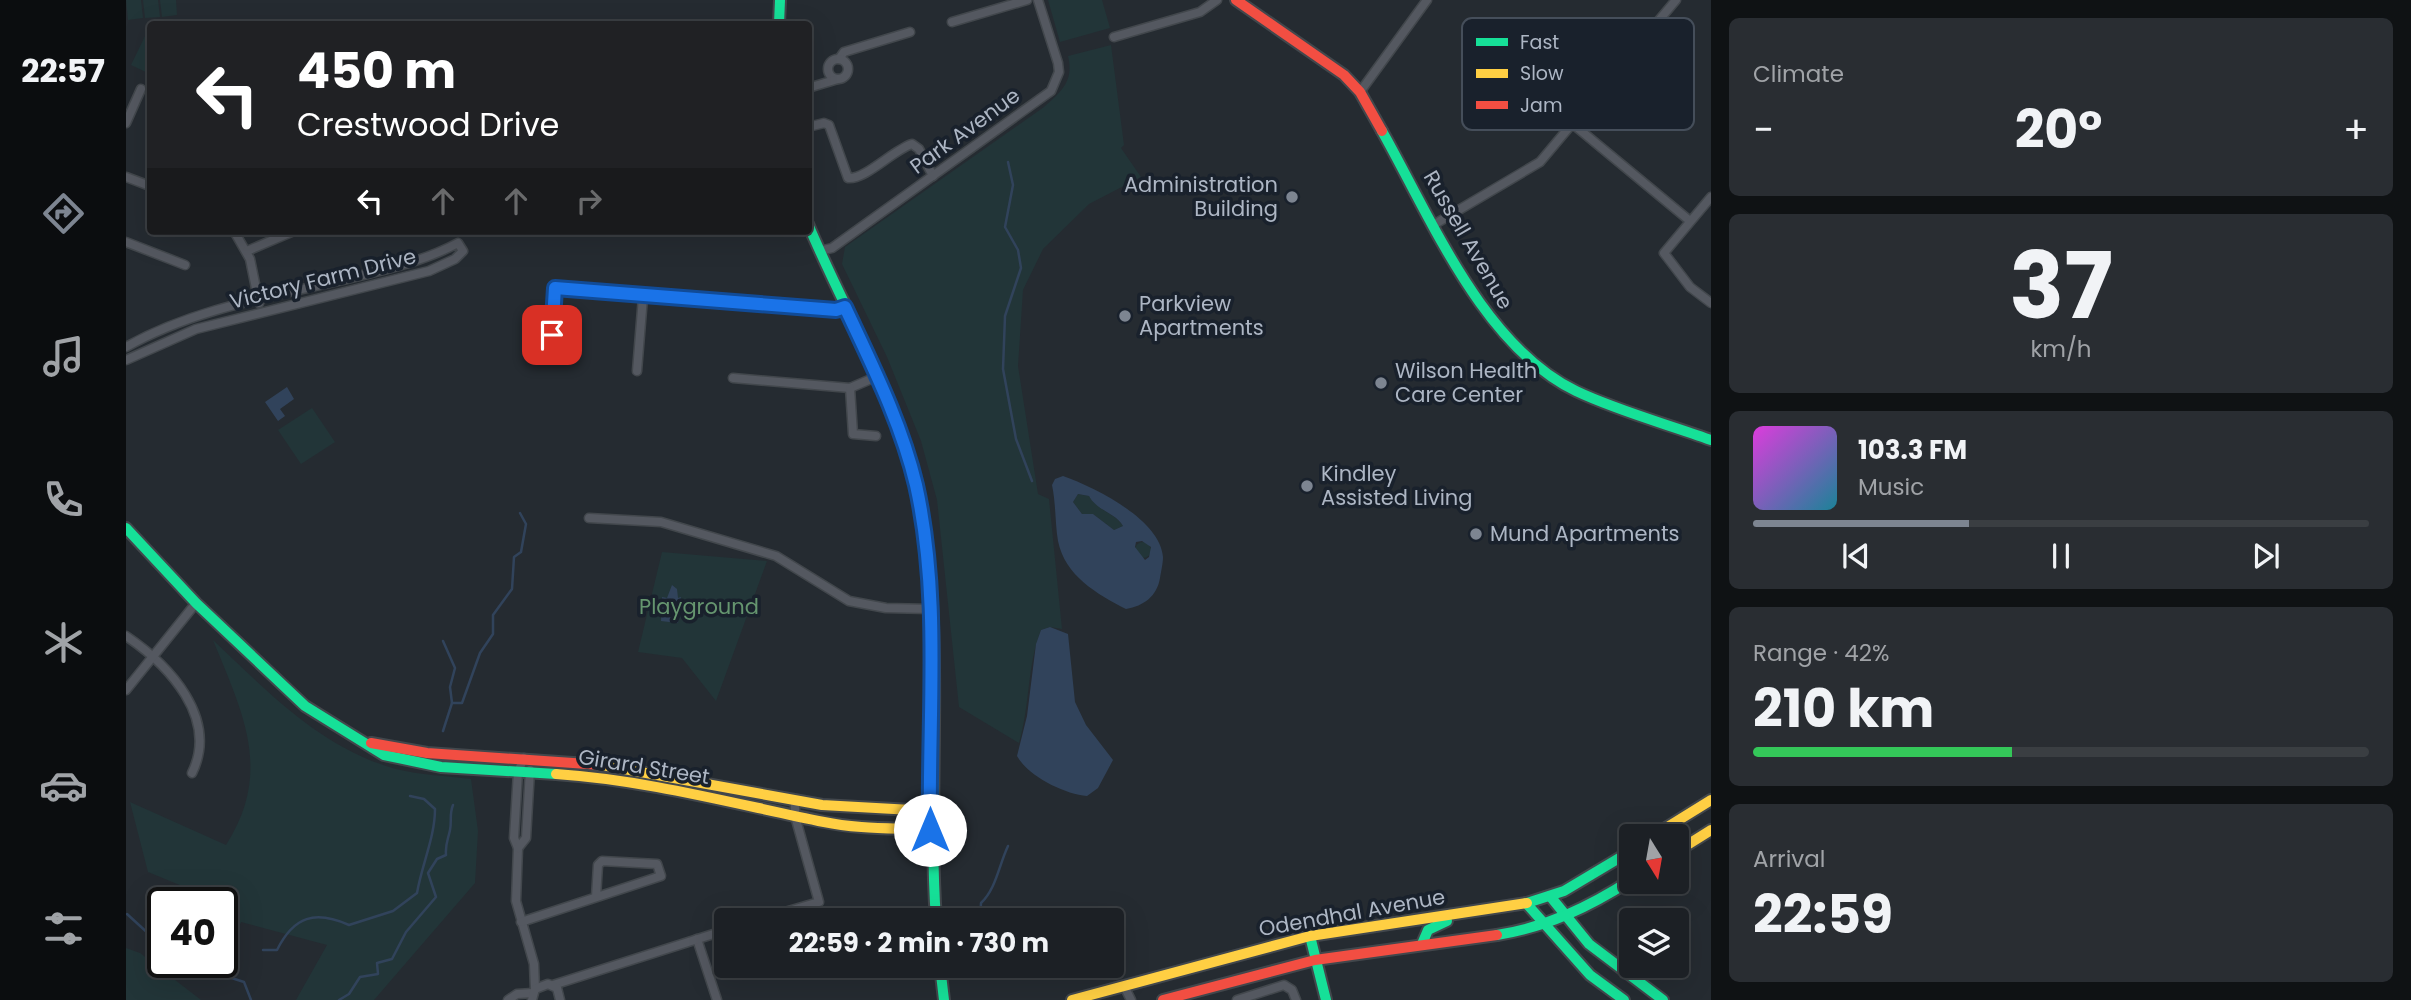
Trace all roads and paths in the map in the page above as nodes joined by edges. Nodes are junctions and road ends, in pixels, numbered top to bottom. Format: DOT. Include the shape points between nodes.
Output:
graph roads {
  1 [pos="780,0"];
  2 [pos="1027,0"];
  3 [pos="1038,0"];
  4 [pos="1217,0"];
  5 [pos="1236,0"];
  6 [pos="1427,0"];
  7 [pos="1676,0"];
  8 [pos="1661,18"];
  9 [pos="779,21"];
  10 [pos="952,22"];
  11 [pos="910,32"];
  12 [pos="1114,37"];
  13 [pos="839,59"];
  14 [pos="838,79"];
  15 [pos="812,87"];
  16 [pos="141,89"];
  17 [pos="1360,92"];
  18 [pos="126,123"];
  19 [pos="812,126"];
  20 [pos="1569,130"];
  21 [pos="1580,130"];
  22 [pos="933,176"];
  23 [pos="126,177"];
  24 [pos="147,185"];
  25 [pos="1711,197"];
  26 [pos="1690,221"];
  27 [pos="1434,224"];
  28 [pos="812,234"];
  29 [pos="237,235"];
  30 [pos="285,235"];
  31 [pos="126,242"];
  32 [pos="247,251"];
  33 [pos="819,251"];
  34 [pos="185,265"];
  35 [pos="643,297"];
  36 [pos="258,298"];
  37 [pos="1711,303"];
  38 [pos="845,307"];
  39 [pos="261,310"];
  40 [pos="126,346"];
  41 [pos="551,359"];
  42 [pos="126,360"];
  43 [pos="636,371"];
  44 [pos="878,376"];
  45 [pos="733,378"];
  46 [pos="849,388"];
  47 [pos="876,436"];
  48 [pos="1711,440"];
  49 [pos="589,517"];
  50 [pos="126,528"];
  51 [pos="196,603"];
  52 [pos="930,609"];
  53 [pos="126,636"];
  54 [pos="152,655"];
  55 [pos="126,690"];
  56 [pos="355,739"];
  57 [pos="524,758"];
  58 [pos="518,772"];
  59 [pos="192,773"];
  60 [pos="531,773"];
  61 [pos="795,800"];
  62 [pos="1711,800"];
  63 [pos="930,811"];
  64 [pos="795,816"];
  65 [pos="1672,824"];
  66 [pos="930,830"];
  67 [pos="1711,830"];
  68 [pos="1689,844"];
  69 [pos="518,848"];
  70 [pos="1619,858"];
  71 [pos="1619,888"];
  72 [pos="1550,896"];
  73 [pos="596,897"];
  74 [pos="1526,902"];
  75 [pos="799,908"];
  76 [pos="935,908"];
  77 [pos="1491,910"];
  78 [pos="1565,917"];
  79 [pos="521,922"];
  80 [pos="1543,924"];
  81 [pos="714,934"];
  82 [pos="1310,936"];
  83 [pos="697,939"];
  84 [pos="1422,944"];
  85 [pos="1315,960"];
  86 [pos="534,964"];
  87 [pos="575,977"];
  88 [pos="941,978"];
  89 [pos="550,985"];
  90 [pos="1124,985"];
  91 [pos="534,994"];
  92 [pos="560,998"];
  93 [pos="1249,998"];
  94 [pos="508,1000"];
  95 [pos="516,1000"];
  96 [pos="717,1000"];
  97 [pos="944,1000"];
  98 [pos="1072,1000"];
  99 [pos="1124,1000"];
  100 [pos="1131,1000"];
  101 [pos="1163,1000"];
  102 [pos="1237,1000"];
  103 [pos="1296,1000"];
  104 [pos="1326,1000"];
  105 [pos="1625,1000"];
  106 [pos="1663,1000"];
  1 -- 9 [label="street"];
  2 -- 10 [label="street"];
  3 -- 22 [label="street, Park Avenue" via="1058,63 1055,85"];
  4 -- 12 [label="street" via="1200,12"];
  5 -- 17 [label="street, Russell Avenue" via="1344,75"];
  6 -- 17 [label="street"];
  7 -- 8 [label="street"];
  11 -- 13 [label="street" via="844,52"];
  13 -- 14 [label="street" via="848,68"];
  13 -- 14 [label="street" via="829,67 831,76"];
  14 -- 15 [label="street"];
  16 -- 18 [label="street"];
  17 -- 27 [label="street, Russell Avenue"];
  19 -- 22 [label="street" via="829,125 848,178 858,177 912,144"];
  20 -- 27 [label="street" via="1530,170"];
  21 -- 26 [label="street"];
  22 -- 33 [label="street, Park Avenue" via="832,248"];
  23 -- 24 [label="street"];
  25 -- 26 [label="street"];
  26 -- 37 [label="street" via="1664,253 1690,287"];
  27 -- 48 [label="street, Russell Avenue" via="1481,308 1508,341 1542,370 1595,399"];
  28 -- 33 [label="street"];
  29 -- 32 [label="street"];
  30 -- 32 [label="street"];
  31 -- 34 [label="street"];
  32 -- 36 [label="street"];
  33 -- 38 [label="street"];
  35 -- 38 [label="street"];
  35 -- 41 [label="street" via="555,288"];
  35 -- 43 [label="street"];
  36 -- 39 [label="street"];
  36 -- 39 [label="street, Victory Farm Drive" via="411,263 458,243 463,251 455,259 414,275"];
  36 -- 40 [label="street, Victory Farm Drive" via="153,331"];
  38 -- 44 [label="street"];
  39 -- 42 [label="street, Victory Farm Drive" via="195,329"];
  44 -- 46 [label="street"];
  44 -- 52 [label="street" via="915,484"];
  45 -- 46 [label="street"];
  46 -- 47 [label="street" via="853,434"];
  49 -- 52 [label="street" via="661,522 776,556 849,601"];
  50 -- 51 [label="street, Girard Street"];
  51 -- 54 [label="street"];
  51 -- 56 [label="street, Girard Street" via="305,706"];
  52 -- 63 [label="street"];
  53 -- 54 [label="street"];
  54 -- 55 [label="street"];
  54 -- 59 [label="street" via="176,678 194,713 200,744"];
  56 -- 57 [label="street, Girard Street" via="426,754"];
  56 -- 58 [label="street, Girard Street" via="384,755 414,762"];
  57 -- 58 [label="street"];
  57 -- 60 [label="street"];
  57 -- 61 [label="street, Girard Street" via="630,768"];
  58 -- 60 [label="street, Girard Street"];
  58 -- 69 [label="street" via="514,838"];
  60 -- 64 [label="street, Girard Street" via="600,777"];
  60 -- 69 [label="street" via="526,838"];
  61 -- 63 [label="street, Girard Street" via="852,809"];
  61 -- 64 [label="street"];
  62 -- 65 [label="street"];
  63 -- 66 [label="street"];
  64 -- 66 [label="street, Girard Street"];
  64 -- 75 [label="street" via="819,902"];
  66 -- 76 [label="street"];
  67 -- 68 [label="street"];
  69 -- 79 [label="street" via="516,901"];
  70 -- 72 [label="street, Odendhal Avenue"];
  71 -- 78 [label="street, Odendhal Avenue"];
  72 -- 74 [label="street, Odendhal Avenue"];
  72 -- 78 [label="street"];
  73 -- 73 [label="street" via="661,876 657,864 602,861"];
  73 -- 79 [label="street"];
  74 -- 77 [label="street, Odendhal Avenue"];
  74 -- 80 [label="street"];
  77 -- 82 [label="street, Odendhal Avenue"];
  77 -- 84 [label="street" via="1436,924"];
  78 -- 80 [label="street, Odendhal Avenue"];
  78 -- 106 [label="street" via="1597,951"];
  79 -- 86 [label="street"];
  80 -- 84 [label="street, Odendhal Avenue"];
  80 -- 105 [label="street" via="1590,975"];
  81 -- 83 [label="street"];
  82 -- 85 [label="street"];
  82 -- 90 [label="street, Odendhal Avenue"];
  83 -- 87 [label="street"];
  83 -- 96 [label="street"];
  84 -- 85 [label="street, Odendhal Avenue"];
  85 -- 101 [label="street, Odendhal Avenue"];
  85 -- 104 [label="street"];
  86 -- 89 [label="street"];
  86 -- 91 [label="street"];
  87 -- 89 [label="street"];
  87 -- 92 [label="street"];
  88 -- 97 [label="street"];
  89 -- 91 [label="street"];
  89 -- 92 [label="street"];
  90 -- 98 [label="street, Odendhal Avenue"];
  90 -- 99 [label="street"];
  90 -- 100 [label="street"];
  91 -- 94 [label="street" via="517,994"];
  93 -- 102 [label="street"];
  93 -- 103 [label="street" via="1284,985"];
  94 -- 95 [label="street"];
}
